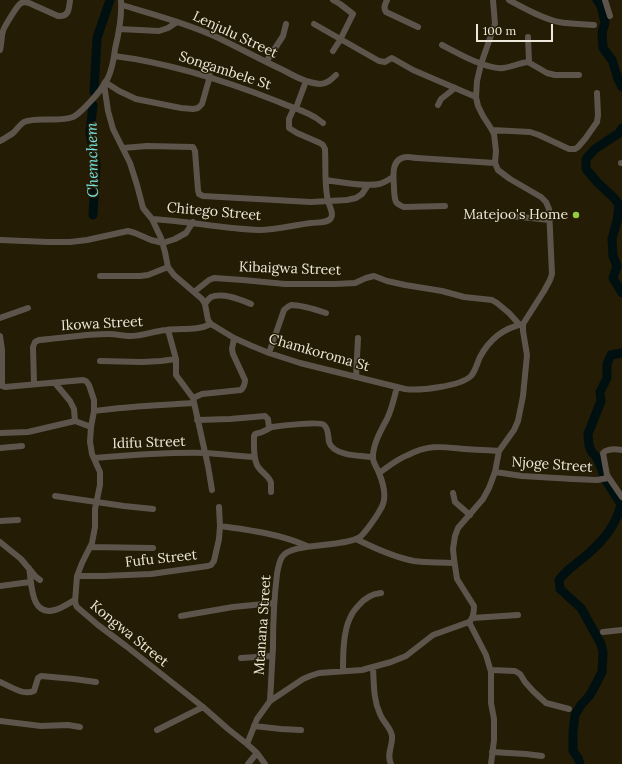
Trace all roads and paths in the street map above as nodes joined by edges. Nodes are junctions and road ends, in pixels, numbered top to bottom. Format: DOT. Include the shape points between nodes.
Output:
graph roads {
  1 [pos="70,0"];
  2 [pos="387,0"];
  3 [pos="493,0"];
  4 [pos="509,0"];
  5 [pos="605,0"];
  6 [pos="338,1"];
  7 [pos="121,3"];
  8 [pos="610,16"];
  9 [pos="177,22"];
  10 [pos="286,24"];
  11 [pos="314,24"];
  12 [pos="594,25"];
  13 [pos="418,27"];
  14 [pos="119,28"];
  15 [pos="2,30"];
  16 [pos="528,37"];
  17 [pos="340,40"];
  18 [pos="442,45"];
  19 [pos="0,50"];
  20 [pos="333,51"];
  21 [pos="114,56"];
  22 [pos="266,62"];
  23 [pos="529,62"];
  24 [pos="481,64"];
  25 [pos="336,75"];
  26 [pos="210,76"];
  27 [pos="578,76"];
  28 [pos="306,81"];
  29 [pos="104,83"];
  30 [pos="455,88"];
  31 [pos="597,93"];
  32 [pos="476,97"];
  33 [pos="438,105"];
  34 [pos="294,108"];
  35 [pos="324,123"];
  36 [pos="492,130"];
  37 [pos="0,141"];
  38 [pos="123,148"];
  39 [pos="495,163"];
  40 [pos="393,177"];
  41 [pos="326,180"];
  42 [pos="368,185"];
  43 [pos="328,201"];
  44 [pos="445,206"];
  45 [pos="510,216"];
  46 [pos="152,219"];
  47 [pos="550,220"];
  48 [pos="193,222"];
  49 [pos="0,240"];
  50 [pos="163,243"];
  51 [pos="168,267"];
  52 [pos="100,276"];
  53 [pos="194,292"];
  54 [pos="205,304"];
  55 [pos="251,304"];
  56 [pos="28,308"];
  57 [pos="326,313"];
  58 [pos="0,318"];
  59 [pos="211,324"];
  60 [pos="521,324"];
  61 [pos="168,330"];
  62 [pos="0,336"];
  63 [pos="234,338"];
  64 [pos="358,338"];
  65 [pos="269,353"];
  66 [pos="176,359"];
  67 [pos="100,361"];
  68 [pos="356,377"];
  69 [pos="55,383"];
  70 [pos="34,384"];
  71 [pos="397,387"];
  72 [pos="194,400"];
  73 [pos="94,411"];
  74 [pos="197,420"];
  75 [pos="75,421"];
  76 [pos="91,427"];
  77 [pos="269,428"];
  78 [pos="0,433"];
  79 [pos="22,446"];
  80 [pos="0,448"];
  81 [pos="622,450"];
  82 [pos="499,451"];
  83 [pos="205,453"];
  84 [pos="254,457"];
  85 [pos="373,457"];
  86 [pos="94,458"];
  87 [pos="495,472"];
  88 [pos="379,473"];
  89 [pos="608,478"];
  90 [pos="212,490"];
  91 [pos="271,492"];
  92 [pos="453,493"];
  93 [pos="55,496"];
  94 [pos="622,497"];
  95 [pos="97,502"];
  96 [pos="219,507"];
  97 [pos="153,509"];
  98 [pos="470,515"];
  99 [pos="18,520"];
  100 [pos="0,521"];
  101 [pos="220,526"];
  102 [pos="356,539"];
  103 [pos="0,542"];
  104 [pos="307,546"];
  105 [pos="91,547"];
  106 [pos="152,548"];
  107 [pos="454,563"];
  108 [pos="29,568"];
  109 [pos="77,576"];
  110 [pos="40,580"];
  111 [pos="30,582"];
  112 [pos="0,586"];
  113 [pos="380,593"];
  114 [pos="75,600"];
  115 [pos="274,603"];
  116 [pos="518,615"];
  117 [pos="181,616"];
  118 [pos="470,620"];
  119 [pos="622,630"];
  120 [pos="603,632"];
  121 [pos="272,656"];
  122 [pos="240,658"];
  123 [pos="373,667"];
  124 [pos="490,670"];
  125 [pos="344,671"];
  126 [pos="0,682"];
  127 [pos="96,682"];
  128 [pos="270,701"];
  129 [pos="203,708"];
  130 [pos="569,709"];
  131 [pos="0,721"];
  132 [pos="254,726"];
  133 [pos="80,727"];
  134 [pos="157,730"];
  135 [pos="300,730"];
  136 [pos="247,744"];
  137 [pos="492,752"];
  138 [pos="257,753"];
  139 [pos="542,756"];
  140 [pos="248,764"];
  141 [pos="265,764"];
  142 [pos="391,764"];
  143 [pos="491,764"];
  1 -- 15 [label="street" via="65,16 58,16 22,2"];
  2 -- 13 [label="street" via="384,7 386,12"];
  3 -- 24 [label="street" via="495,24"];
  4 -- 12 [label="street" via="552,20"];
  5 -- 8 [label="street"];
  6 -- 17 [label="street" via="353,14"];
  7 -- 9 [label="street, Lenjulu Street"];
  7 -- 14 [label="street"];
  9 -- 14 [label="street" via="159,31"];
  9 -- 22 [label="street, Lenjulu Street" via="211,35"];
  10 -- 22 [label="street" via="281,40"];
  11 -- 17 [label="street"];
  14 -- 21 [label="street"];
  15 -- 19 [label="street"];
  16 -- 23 [label="street"];
  17 -- 20 [label="street"];
  17 -- 30 [label="street" via="379,61 385,62 392,58 412,70"];
  18 -- 24 [label="street"];
  21 -- 26 [label="street, Songambele St" via="150,61"];
  21 -- 29 [label="street" via="110,73"];
  22 -- 28 [label="street, Lenjulu Street"];
  23 -- 24 [label="street" via="501,68"];
  23 -- 27 [label="street" via="547,73"];
  24 -- 32 [label="street"];
  25 -- 28 [label="street, Lenjulu Street" via="333,79 320,84"];
  26 -- 29 [label="street" via="202,104 193,109 136,99"];
  26 -- 34 [label="street, Songambele St"];
  28 -- 34 [label="street"];
  29 -- 37 [label="street" via="95,97 73,117 25,122 14,133"];
  29 -- 38 [label="street" via="109,117 116,138"];
  30 -- 32 [label="street"];
  30 -- 33 [label="street" via="441,99"];
  31 -- 36 [label="street" via="596,122 575,149 569,149 530,132"];
  32 -- 36 [label="street" via="478,106"];
  34 -- 35 [label="street, Songambele St"];
  34 -- 41 [label="street, Chitego Street" via="289,119 289,128 324,147"];
  36 -- 39 [label="street"];
  38 -- 43 [label="street" via="193,147 201,196"];
  38 -- 46 [label="street" via="137,185 142,208"];
  39 -- 40 [label="street" via="407,157 397,161"];
  39 -- 47 [label="street" via="498,170 544,200 549,207"];
  40 -- 42 [label="street" via="380,184"];
  40 -- 44 [label="street" via="395,201 398,204 404,207"];
  41 -- 42 [label="street"];
  41 -- 43 [label="street, Chitego Street"];
  42 -- 43 [label="street" via="356,198"];
  43 -- 48 [label="street, Chitego Street" via="332,217 326,222 260,230"];
  45 -- 47 [label="street"];
  46 -- 48 [label="street, Chitego Street"];
  46 -- 50 [label="street"];
  47 -- 60 [label="street" via="550,280"];
  48 -- 50 [label="street" via="186,233"];
  49 -- 50 [label="street" via="70,242 128,231"];
  50 -- 51 [label="street"];
  51 -- 52 [label="street" via="148,275"];
  51 -- 53 [label="street" via="174,276"];
  53 -- 54 [label="street"];
  53 -- 60 [label="street, Kibaigwa Street" via="214,278 286,284 335,284 355,283 374,276 464,297 492,300"];
  54 -- 55 [label="street" via="211,297 221,296"];
  54 -- 59 [label="street"];
  56 -- 58 [label="street"];
  57 -- 65 [label="street" via="287,307"];
  59 -- 61 [label="street, Ikowa Street" via="192,329"];
  59 -- 63 [label="street, Chamkoroma St"];
  60 -- 71 [label="street, Chamkoroma St" via="494,338 480,357 474,371 461,382 419,390"];
  60 -- 82 [label="street" via="527,355 522,401 514,430"];
  61 -- 66 [label="street"];
  61 -- 70 [label="street, Ikowa Street" via="130,336 111,334 39,340 33,347"];
  62 -- 70 [label="street, Kongwa Street" via="2,386"];
  63 -- 65 [label="street, Chamkoroma St"];
  63 -- 72 [label="street" via="232,349 245,380 243,388 202,394"];
  64 -- 68 [label="street"];
  65 -- 68 [label="street, Chamkoroma St"];
  66 -- 67 [label="street"];
  66 -- 72 [label="street" via="178,378"];
  68 -- 71 [label="street, Chamkoroma St"];
  69 -- 70 [label="street, Kongwa Street"];
  69 -- 73 [label="street, Kongwa Street" via="86,381 94,400"];
  69 -- 75 [label="street" via="70,401"];
  71 -- 85 [label="street"];
  72 -- 73 [label="street"];
  72 -- 74 [label="street"];
  73 -- 76 [label="street, Kongwa Street"];
  74 -- 77 [label="street" via="265,416"];
  74 -- 83 [label="street"];
  75 -- 76 [label="street"];
  75 -- 78 [label="street" via="28,432"];
  76 -- 86 [label="street, Kongwa Street" via="90,442"];
  77 -- 84 [label="street" via="255,434"];
  77 -- 85 [label="street" via="322,424 326,427 334,450"];
  79 -- 80 [label="street"];
  81 -- 89 [label="street" via="609,450 603,453"];
  82 -- 87 [label="street"];
  82 -- 88 [label="street" via="429,448 399,459"];
  83 -- 84 [label="street, Idifu Street"];
  83 -- 86 [label="street, Idifu Street"];
  83 -- 90 [label="street"];
  84 -- 91 [label="street" via="257,467 271,482"];
  85 -- 88 [label="street"];
  86 -- 95 [label="street, Kongwa Street" via="101,479"];
  87 -- 89 [label="street, Njoge Street" via="573,479"];
  87 -- 98 [label="street" via="489,488"];
  88 -- 102 [label="street" via="385,491 384,504 363,534"];
  89 -- 94 [label="street"];
  92 -- 98 [label="street" via="455,502"];
  93 -- 95 [label="street"];
  95 -- 97 [label="street"];
  95 -- 105 [label="street, Kongwa Street"];
  96 -- 101 [label="street, Fufu Street"];
  98 -- 107 [label="street" via="456,533"];
  99 -- 100 [label="street"];
  101 -- 104 [label="street" via="274,535"];
  101 -- 109 [label="street, Fufu Street" via="214,561 208,566 151,574"];
  102 -- 104 [label="street, Mtanana Street"];
  102 -- 107 [label="street" via="403,558"];
  103 -- 108 [label="street"];
  104 -- 115 [label="street, Mtanana Street" via="288,551 281,558"];
  105 -- 106 [label="street"];
  105 -- 109 [label="street, Kongwa Street"];
  107 -- 118 [label="street" via="457,579 474,606"];
  108 -- 110 [label="street"];
  108 -- 111 [label="street"];
  109 -- 114 [label="street, Kongwa Street"];
  111 -- 112 [label="street"];
  111 -- 114 [label="street" via="35,601 43,610 57,609"];
  113 -- 125 [label="street" via="367,597 351,616 344,647"];
  114 -- 129 [label="street, Kongwa Street" via="77,607 98,625"];
  115 -- 117 [label="street"];
  115 -- 121 [label="street, Mtanana Street"];
  116 -- 118 [label="street"];
  118 -- 123 [label="street" via="432,636 402,658"];
  118 -- 124 [label="street" via="486,654"];
  119 -- 120 [label="street"];
  121 -- 122 [label="street"];
  121 -- 128 [label="street, Mtanana Street"];
  123 -- 125 [label="street"];
  123 -- 142 [label="street" via="376,704 392,735 389,756"];
  124 -- 130 [label="street" via="518,672 546,703"];
  124 -- 137 [label="street" via="494,719"];
  125 -- 128 [label="street" via="310,676"];
  126 -- 127 [label="street" via="27,693 34,691 41,676"];
  128 -- 132 [label="street"];
  129 -- 134 [label="street"];
  129 -- 136 [label="street, Kongwa Street"];
  131 -- 133 [label="street"];
  132 -- 135 [label="street"];
  132 -- 136 [label="street"];
  136 -- 138 [label="street, Kongwa Street"];
  137 -- 139 [label="street"];
  137 -- 143 [label="street"];
  138 -- 140 [label="street"];
  138 -- 141 [label="street, Kongwa Street"];
}
